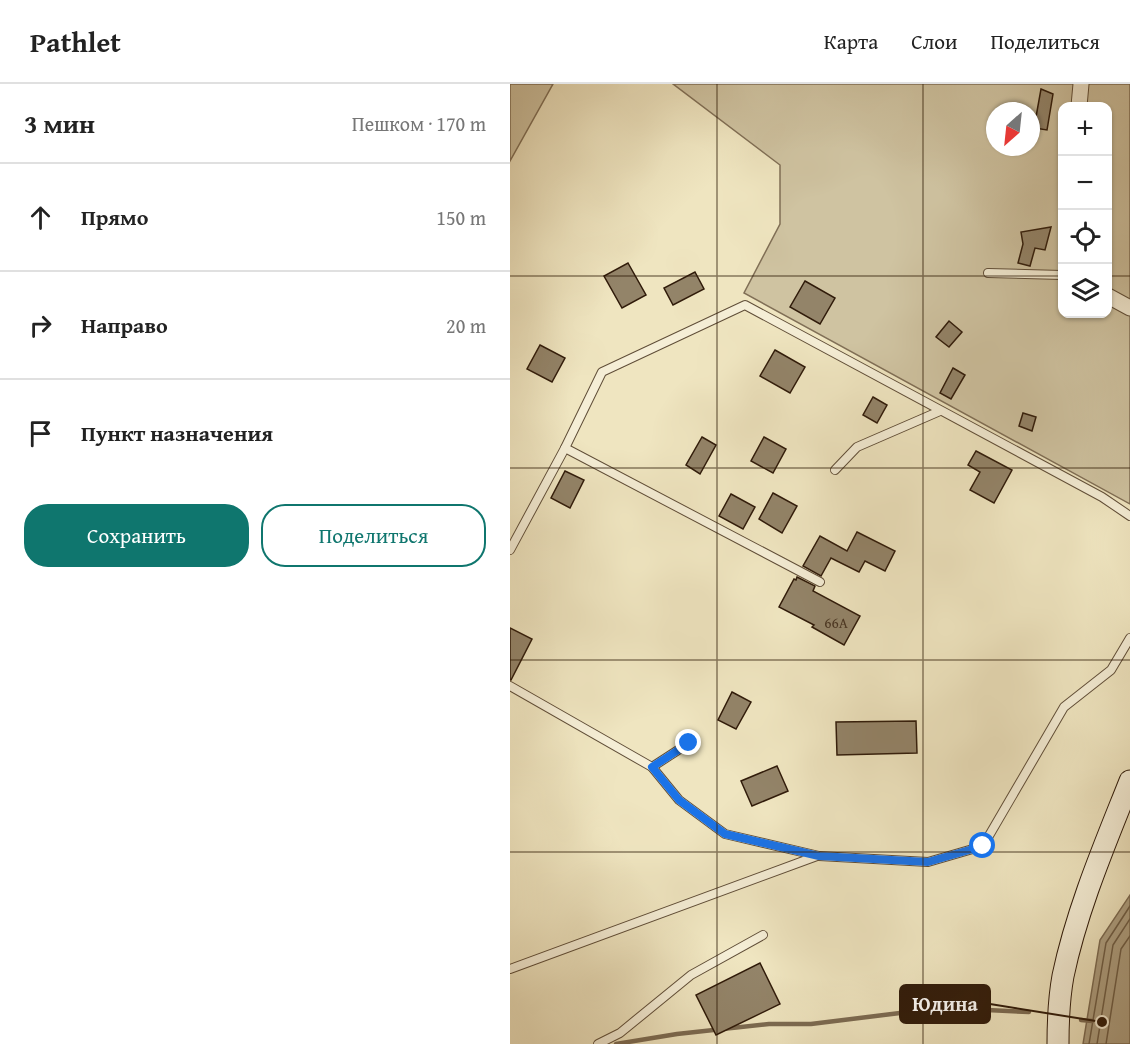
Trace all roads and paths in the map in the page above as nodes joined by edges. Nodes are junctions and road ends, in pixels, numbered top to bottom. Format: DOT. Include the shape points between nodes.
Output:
graph roads {
  1 [pos="1081,84"];
  2 [pos="1079,102"];
  3 [pos="988,273"];
  4 [pos="1058,275"];
  5 [pos="1112,299"];
  6 [pos="1130,308"];
  7 [pos="940,411"];
  8 [pos="565,448"];
  9 [pos="835,470"];
  10 [pos="1130,516"];
  11 [pos="510,550"];
  12 [pos="820,582"];
  13 [pos="1130,638"];
  14 [pos="510,686"];
  15 [pos="689,743"];
  16 [pos="652,767"];
  17 [pos="1130,781"];
  18 [pos="819,856"];
  19 [pos="763,935"];
  20 [pos="510,969"];
  21 [pos="598,1044"];
  22 [pos="1058,1044"];
  1 -- 2 [label="street"];
  3 -- 4 [label="lane"];
  5 -- 6 [label="street"];
  7 -- 8 [label="lane" via="745,305 602,372"];
  7 -- 9 [label="lane" via="857,447"];
  7 -- 10 [label="lane" via="1102,497"];
  8 -- 11 [label="lane"];
  8 -- 12 [label="lane"];
  13 -- 18 [label="lane" via="1111,670 1064,706 983,846 928,862"];
  14 -- 16 [label="lane"];
  15 -- 16 [label="lane"];
  16 -- 18 [label="lane" via="679,800 725,834"];
  17 -- 22 [label="main road" via="1073,936 1063,977"];
  18 -- 20 [label="lane"];
  19 -- 21 [label="lane" via="691,975 620,1033"];
}
